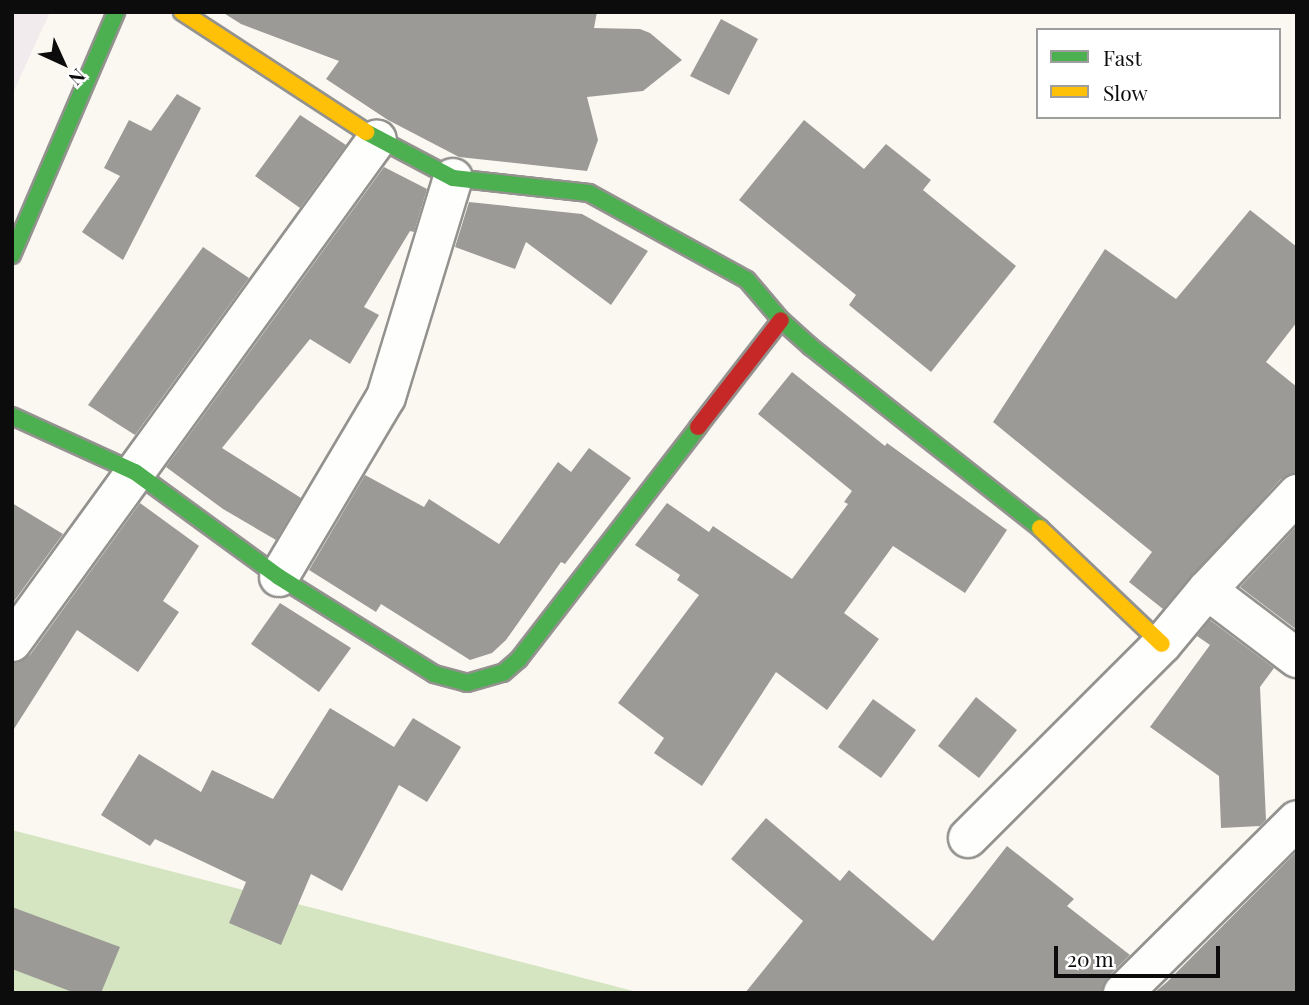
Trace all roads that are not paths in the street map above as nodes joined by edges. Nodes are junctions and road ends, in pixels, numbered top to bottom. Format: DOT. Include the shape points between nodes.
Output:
graph roads {
  1 [pos="116,12"];
  2 [pos="182,12"];
  3 [pos="377,139"];
  4 [pos="453,178"];
  5 [pos="12,255"];
  6 [pos="781,320"];
  7 [pos="12,416"];
  8 [pos="135,472"];
  9 [pos="1297,494"];
  10 [pos="279,577"];
  11 [pos="1207,590"];
  12 [pos="12,642"];
  13 [pos="1162,644"];
  14 [pos="1297,658"];
  15 [pos="1297,820"];
  16 [pos="968,838"];
  17 [pos="1123,993"];
  1 -- 5 [label="street"];
  2 -- 3 [label="street"];
  3 -- 4 [label="street"];
  3 -- 8 [label="street"];
  4 -- 6 [label="street" via="589,193 747,280"];
  4 -- 10 [label="street" via="386,397"];
  6 -- 10 [label="street" via="519,659 503,673 467,683 434,674"];
  6 -- 13 [label="street" via="1026,515"];
  7 -- 8 [label="street"];
  8 -- 10 [label="street"];
  8 -- 12 [label="street"];
  9 -- 11 [label="street"];
  11 -- 13 [label="street"];
  11 -- 14 [label="street"];
  13 -- 16 [label="street"];
  15 -- 17 [label="street"];
}
